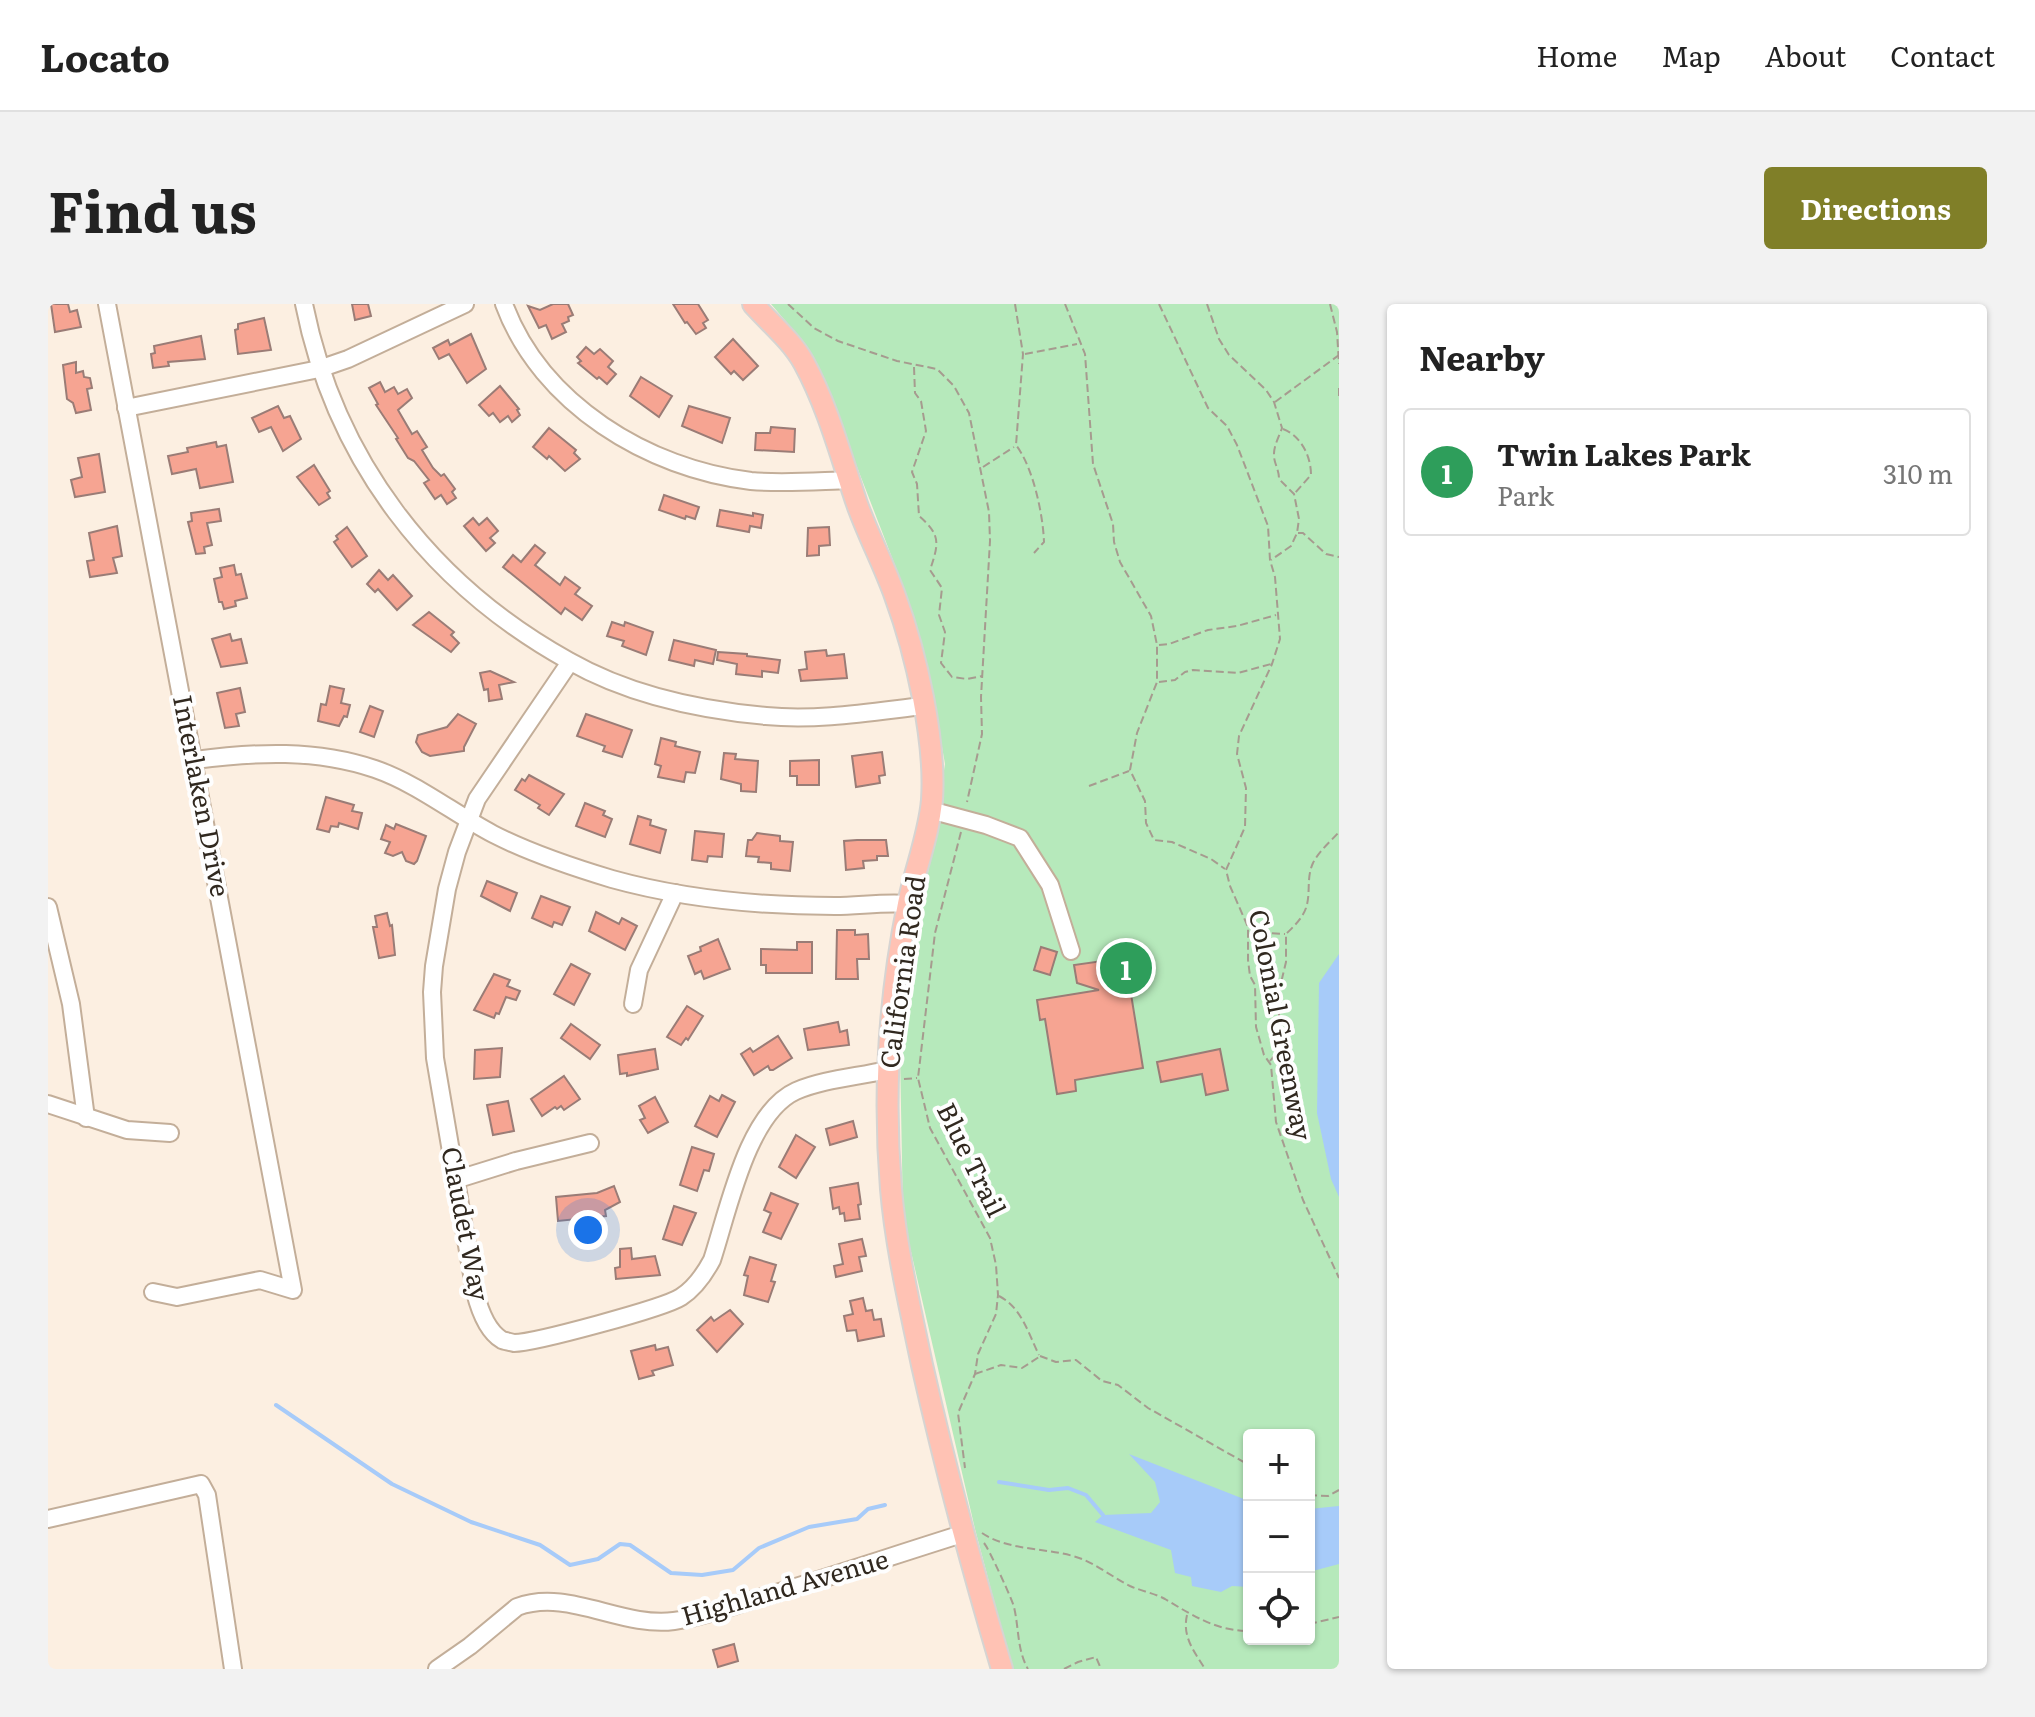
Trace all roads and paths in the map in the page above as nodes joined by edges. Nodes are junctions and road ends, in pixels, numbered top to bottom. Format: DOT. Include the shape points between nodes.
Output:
graph roads {
  1 [pos="107,304"];
  2 [pos="304,304"];
  3 [pos="465,304"];
  4 [pos="504,304"];
  5 [pos="753,304"];
  6 [pos="788,304"];
  7 [pos="1015,304"];
  8 [pos="1065,304"];
  9 [pos="1159,304"];
  10 [pos="1207,304"];
  11 [pos="1330,304"];
  12 [pos="1079,343"];
  13 [pos="1023,354"];
  14 [pos="1339,356"];
  15 [pos="914,364"];
  16 [pos="1339,364"];
  17 [pos="319,369"];
  18 [pos="1339,388"];
  19 [pos="1339,398"];
  20 [pos="1274,402"];
  21 [pos="126,408"];
  22 [pos="1282,428"];
  23 [pos="1016,445"];
  24 [pos="982,467"];
  25 [pos="850,480"];
  26 [pos="1294,494"];
  27 [pos="1297,533"];
  28 [pos="1034,553"];
  29 [pos="1339,557"];
  30 [pos="1270,560"];
  31 [pos="1278,614"];
  32 [pos="1157,645"];
  33 [pos="570,662"];
  34 [pos="1272,664"];
  35 [pos="983,676"];
  36 [pos="1157,682"];
  37 [pos="923,706"];
  38 [pos="195,760"];
  39 [pos="1130,770"];
  40 [pos="1089,786"];
  41 [pos="930,810"];
  42 [pos="964,818"];
  43 [pos="469,819"];
  44 [pos="1339,832"];
  45 [pos="1226,870"];
  46 [pos="675,893"];
  47 [pos="908,904"];
  48 [pos="48,907"];
  49 [pos="1248,927"];
  50 [pos="1286,934"];
  51 [pos="1071,951"];
  52 [pos="633,1004"];
  53 [pos="1269,1062"];
  54 [pos="887,1070"];
  55 [pos="48,1104"];
  56 [pos="86,1118"];
  57 [pos="170,1133"];
  58 [pos="590,1143"];
  59 [pos="455,1180"];
  60 [pos="1339,1278"];
  61 [pos="153,1292"];
  62 [pos="998,1295"];
  63 [pos="1040,1356"];
  64 [pos="975,1374"];
  65 [pos="1243,1462"];
  66 [pos="965,1469"];
  67 [pos="1339,1490"];
  68 [pos="1315,1495"];
  69 [pos="48,1519"];
  70 [pos="970,1532"];
  71 [pos="1187,1614"];
  72 [pos="1339,1617"];
  73 [pos="1315,1623"];
  74 [pos="1243,1630"];
  75 [pos="446,1667"];
  76 [pos="233,1669"];
  77 [pos="1002,1669"];
  78 [pos="1028,1669"];
  79 [pos="1064,1669"];
  80 [pos="1101,1669"];
  81 [pos="1205,1669"];
  1 -- 21 [label="street, Interlaken Drive"];
  2 -- 17 [label="street"];
  3 -- 17 [label="street"];
  4 -- 25 [label="street" via="552,384 583,412 649,450 682,465 752,481"];
  5 -- 25 [label="main road, California Road" via="803,360"];
  6 -- 15 [label="path" via="838,341"];
  7 -- 13 [label="path"];
  8 -- 12 [label="path"];
  9 -- 30 [label="path" via="1208,408 1237,445 1268,526"];
  10 -- 20 [label="path" via="1229,355"];
  11 -- 14 [label="path"];
  12 -- 13 [label="path"];
  12 -- 32 [label="path" via="1085,354 1093,464 1120,562 1151,616"];
  13 -- 23 [label="path"];
  14 -- 16 [label="path"];
  14 -- 20 [label="path"];
  15 -- 24 [label="path" via="945,375 965,402"];
  15 -- 35 [label="path" via="915,393 926,431 912,472 919,516 937,539 930,570 942,588 941,663 952,677"];
  17 -- 21 [label="street"];
  17 -- 33 [label="street" via="365,468 425,549 492,610"];
  18 -- 19 [label="path"];
  20 -- 22 [label="path"];
  21 -- 38 [label="street, Interlaken Drive"];
  22 -- 26 [label="path" via="1274,459 1279,479"];
  22 -- 26 [label="path" via="1294,433 1311,463 1311,475"];
  23 -- 24 [label="path"];
  23 -- 28 [label="path" via="1041,508 1044,542"];
  24 -- 35 [label="path" via="990,541"];
  25 -- 37 [label="main road, California Road" via="897,601"];
  26 -- 27 [label="path"];
  27 -- 29 [label="path"];
  27 -- 30 [label="path" via="1291,546"];
  30 -- 31 [label="path"];
  31 -- 32 [label="path"];
  31 -- 34 [label="path" via="1280,639"];
  32 -- 36 [label="path"];
  33 -- 37 [label="street" via="654,695 769,716"];
  33 -- 43 [label="street, Claudet Way" via="477,799"];
  34 -- 36 [label="path" via="1238,673 1193,670"];
  34 -- 45 [label="path" via="1239,736 1245,827"];
  35 -- 42 [label="path, Blue Trail" via="982,734"];
  36 -- 39 [label="path" via="1137,733"];
  37 -- 41 [label="main road, California Road"];
  38 -- 43 [label="street" via="279,753 334,758 394,777"];
  38 -- 61 [label="street, Interlaken Drive" via="293,1290 260,1280 177,1297"];
  39 -- 40 [label="path"];
  39 -- 45 [label="path" via="1145,801 1154,840 1172,842"];
  41 -- 42 [label="street"];
  41 -- 47 [label="main road, California Road"];
  42 -- 51 [label="street" via="1020,838 1050,885"];
  42 -- 62 [label="path, Blue Trail" via="935,933 918,1078 930,1128 990,1238"];
  43 -- 46 [label="street" via="570,866"];
  43 -- 59 [label="street, Claudet Way" via="447,889 432,992 437,1076"];
  44 -- 50 [label="path" via="1313,864 1307,906"];
  45 -- 49 [label="path, Colonial Greenway"];
  46 -- 47 [label="street" via="788,905"];
  46 -- 52 [label="street" via="639,970"];
  47 -- 54 [label="main road, California Road"];
  48 -- 56 [label="street" via="71,1004"];
  49 -- 50 [label="path"];
  49 -- 53 [label="path, Colonial Greenway" via="1256,1027"];
  50 -- 53 [label="path" via="1278,1051"];
  53 -- 60 [label="path, Colonial Greenway" via="1282,1145"];
  54 -- 59 [label="street, Claudet Way" via="812,1085 773,1107 749,1146 712,1260 703,1277 680,1298 525,1341 500,1339 479,1308"];
  54 -- 70 [label="main road, California Road" via="891,1190 900,1255"];
  55 -- 56 [label="street"];
  56 -- 57 [label="street" via="137,1132"];
  58 -- 59 [label="street"];
  62 -- 63 [label="path" via="1018,1312"];
  62 -- 64 [label="path, Blue Trail"];
  63 -- 64 [label="path" via="1022,1368 1001,1365"];
  63 -- 65 [label="path" via="1056,1362 1076,1360 1102,1381 1118,1385"];
  64 -- 66 [label="path" via="958,1413"];
  67 -- 68 [label="path"];
  69 -- 76 [label="street" via="188,1485 205,1487"];
  70 -- 71 [label="path" via="1084,1560"];
  70 -- 75 [label="street, Highland Avenue" via="678,1621 640,1621 554,1602 526,1603"];
  70 -- 77 [label="main road, California Road"];
  70 -- 78 [label="path" via="1013,1602"];
  71 -- 74 [label="path" via="1217,1627"];
  71 -- 81 [label="path" via="1187,1639"];
  72 -- 73 [label="path"];
  79 -- 80 [label="path" via="1096,1657"];
}
